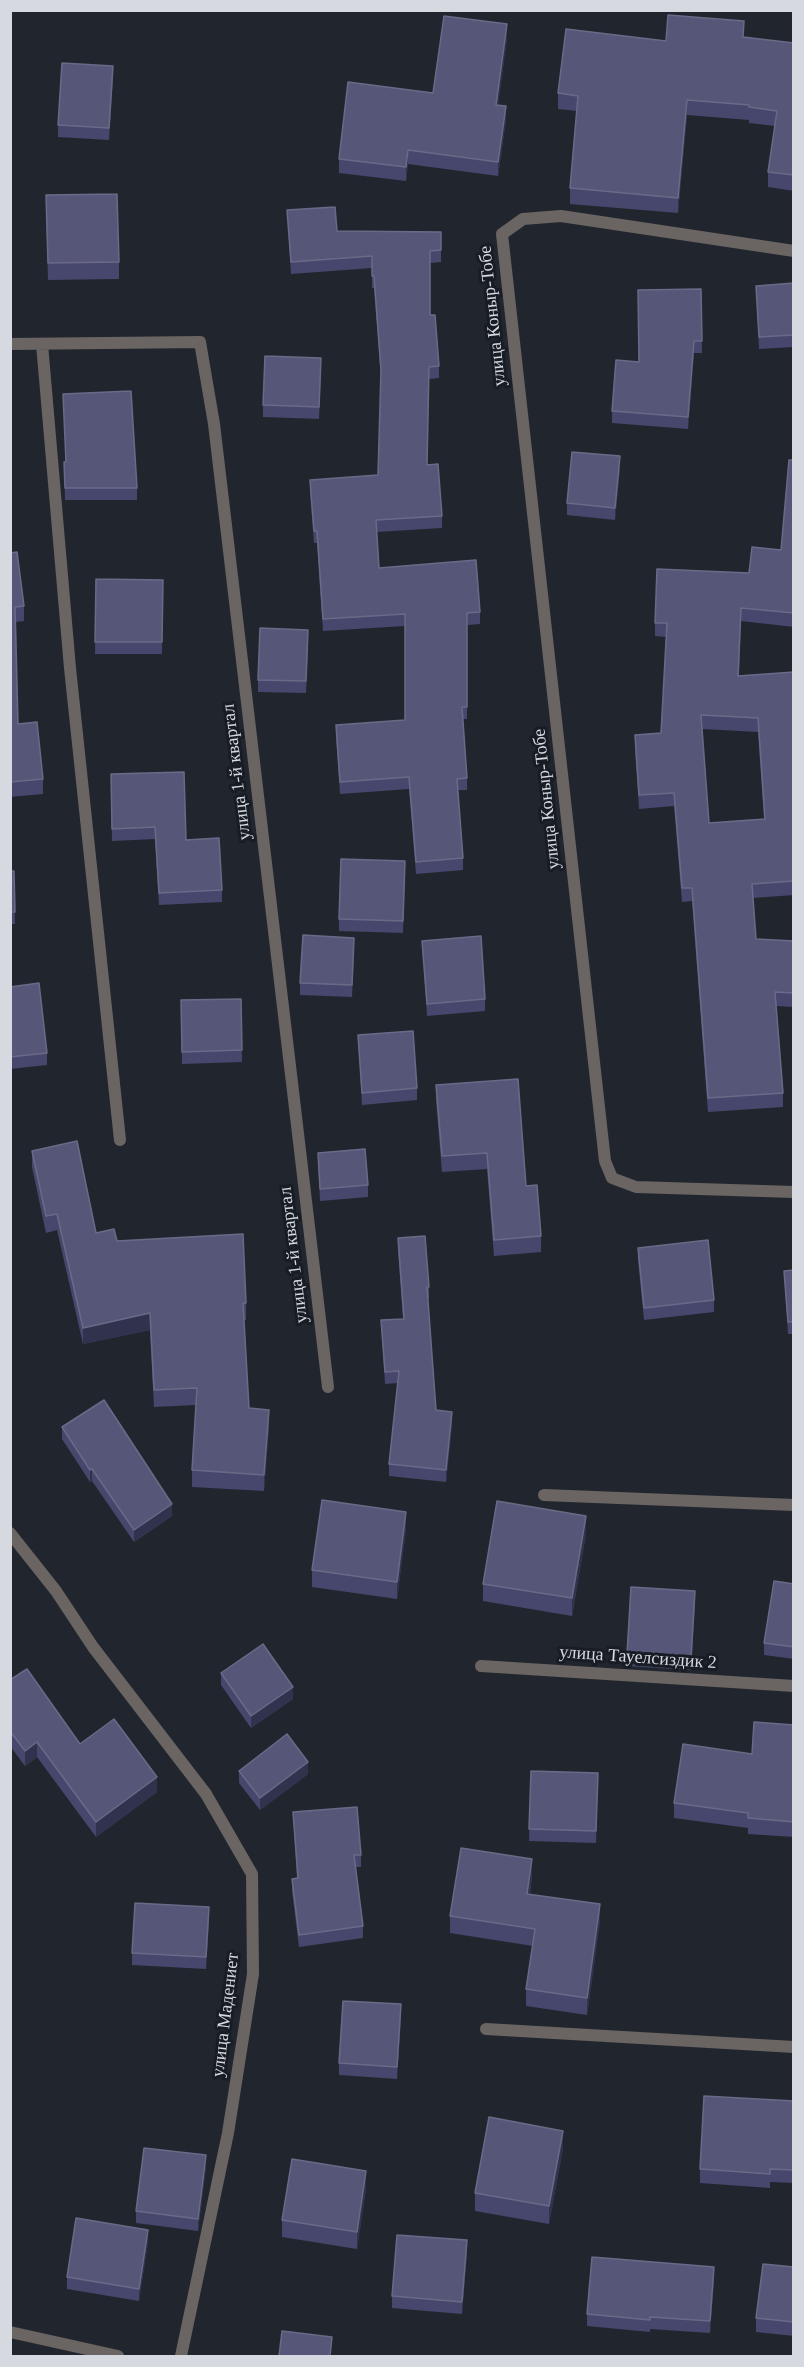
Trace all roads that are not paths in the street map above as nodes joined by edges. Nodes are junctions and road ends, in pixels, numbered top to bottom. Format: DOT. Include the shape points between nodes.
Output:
graph roads {
  1 [pos="794,251"];
  2 [pos="10,344"];
  3 [pos="42,344"];
  4 [pos="120,1140"];
  5 [pos="794,1192"];
  6 [pos="328,1387"];
  7 [pos="544,1495"];
  8 [pos="794,1505"];
  9 [pos="10,1533"];
  10 [pos="481,1666"];
  11 [pos="794,1686"];
  12 [pos="486,2029"];
  13 [pos="794,2047"];
  14 [pos="10,2332"];
  15 [pos="118,2356"];
  16 [pos="181,2356"];
  1 -- 5 [label="street, улица Коныр-Тобе" via="561,216 523,219 502,234 605,1161 612,1178 636,1187"];
  2 -- 3 [label="street, улица 1-й квартал"];
  3 -- 4 [label="street" via="70,668"];
  3 -- 6 [label="street, улица 1-й квартал" via="200,342 214,424"];
  7 -- 8 [label="street"];
  9 -- 16 [label="street, улица Мадениет" via="206,1794 252,1874 253,1974 228,2133"];
  10 -- 11 [label="street, улица Тауелсиздик 2"];
  12 -- 13 [label="street"];
  14 -- 15 [label="street"];
}
